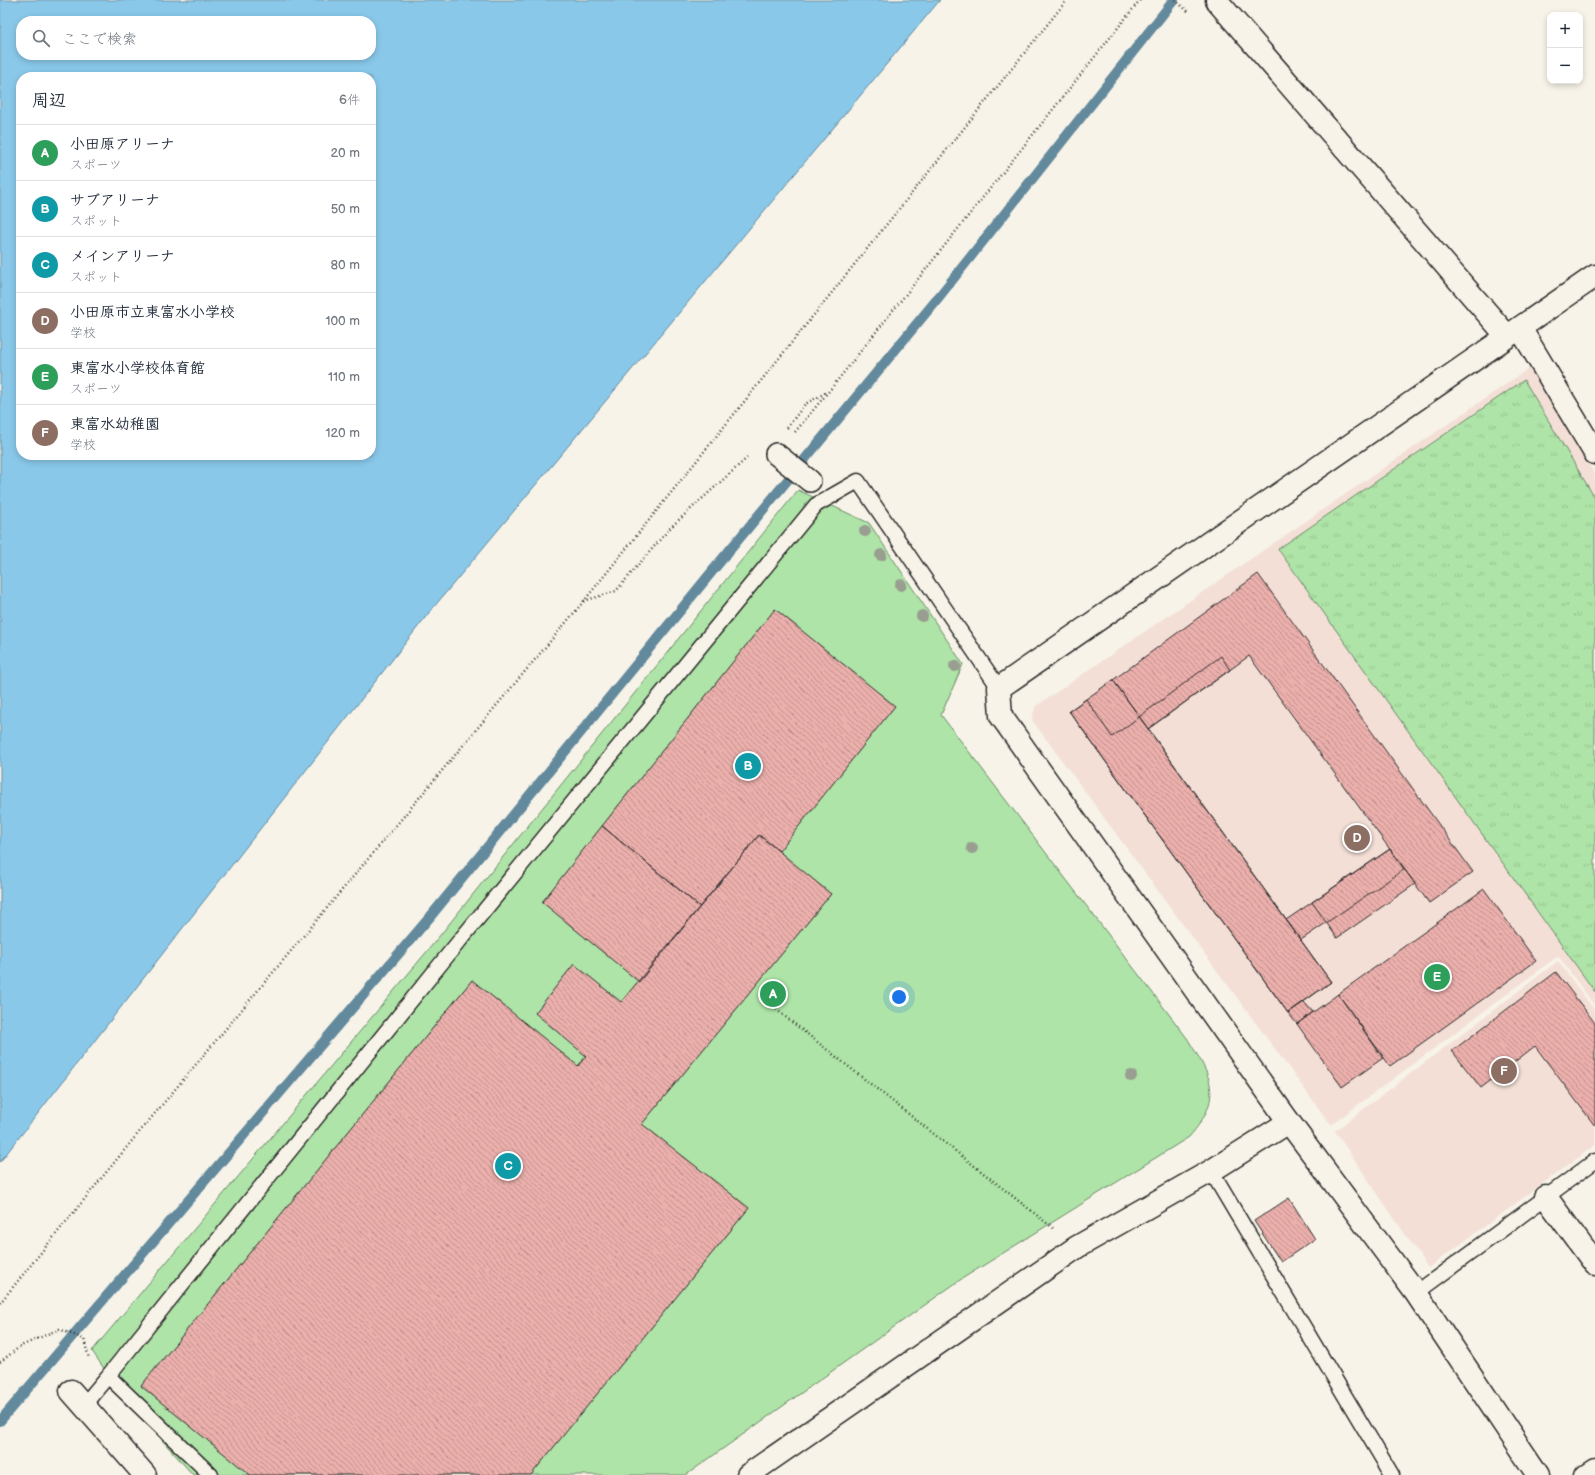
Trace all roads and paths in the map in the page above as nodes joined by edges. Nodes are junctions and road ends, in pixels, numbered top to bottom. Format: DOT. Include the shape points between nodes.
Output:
graph roads {
  1 [pos="1067,0"];
  2 [pos="1140,0"];
  3 [pos="1175,0"];
  4 [pos="1218,1"];
  5 [pos="1195,17"];
  6 [pos="1595,276"];
  7 [pos="1514,332"];
  8 [pos="829,390"];
  9 [pos="783,430"];
  10 [pos="1595,453"];
  11 [pos="776,454"];
  12 [pos="810,481"];
  13 [pos="584,601"];
  14 [pos="999,688"];
  15 [pos="774,1007"];
  16 [pos="1289,1122"];
  17 [pos="1595,1161"];
  18 [pos="1211,1171"];
  19 [pos="1546,1197"];
  20 [pos="1077,1246"];
  21 [pos="1595,1264"];
  22 [pos="1416,1293"];
  23 [pos="0,1303"];
  24 [pos="0,1362"];
  25 [pos="108,1376"];
  26 [pos="77,1398"];
  27 [pos="1595,1469"];
  28 [pos="145,1475"];
  29 [pos="211,1475"];
  30 [pos="748,1475"];
  31 [pos="1392,1475"];
  32 [pos="1538,1475"];
  33 [pos="1586,1475"];
  1 -- 13 [label="path"];
  2 -- 8 [label="path"];
  3 -- 5 [label="path"];
  4 -- 7 [label="street"];
  6 -- 7 [label="street"];
  7 -- 10 [label="street"];
  7 -- 14 [label="street"];
  8 -- 9 [label="path" via="806,404 789,427"];
  8 -- 11 [label="path"];
  11 -- 12 [label="street"];
  11 -- 13 [label="path" via="761,446 671,527 616,591"];
  13 -- 23 [label="path" via="136,1136"];
  14 -- 16 [label="street" via="1001,716"];
  14 -- 25 [label="lane" via="858,481 816,505"];
  15 -- 20 [label="path"];
  16 -- 18 [label="street"];
  16 -- 22 [label="street"];
  17 -- 19 [label="lane"];
  18 -- 20 [label="street"];
  18 -- 31 [label="lane"];
  19 -- 21 [label="street"];
  19 -- 22 [label="lane"];
  20 -- 30 [label="street"];
  22 -- 32 [label="street"];
  24 -- 26 [label="path" via="21,1346 59,1329 84,1339 89,1356"];
  25 -- 26 [label="lane"];
  25 -- 29 [label="lane"];
  26 -- 28 [label="street"];
  27 -- 33 [label="street"];
}
